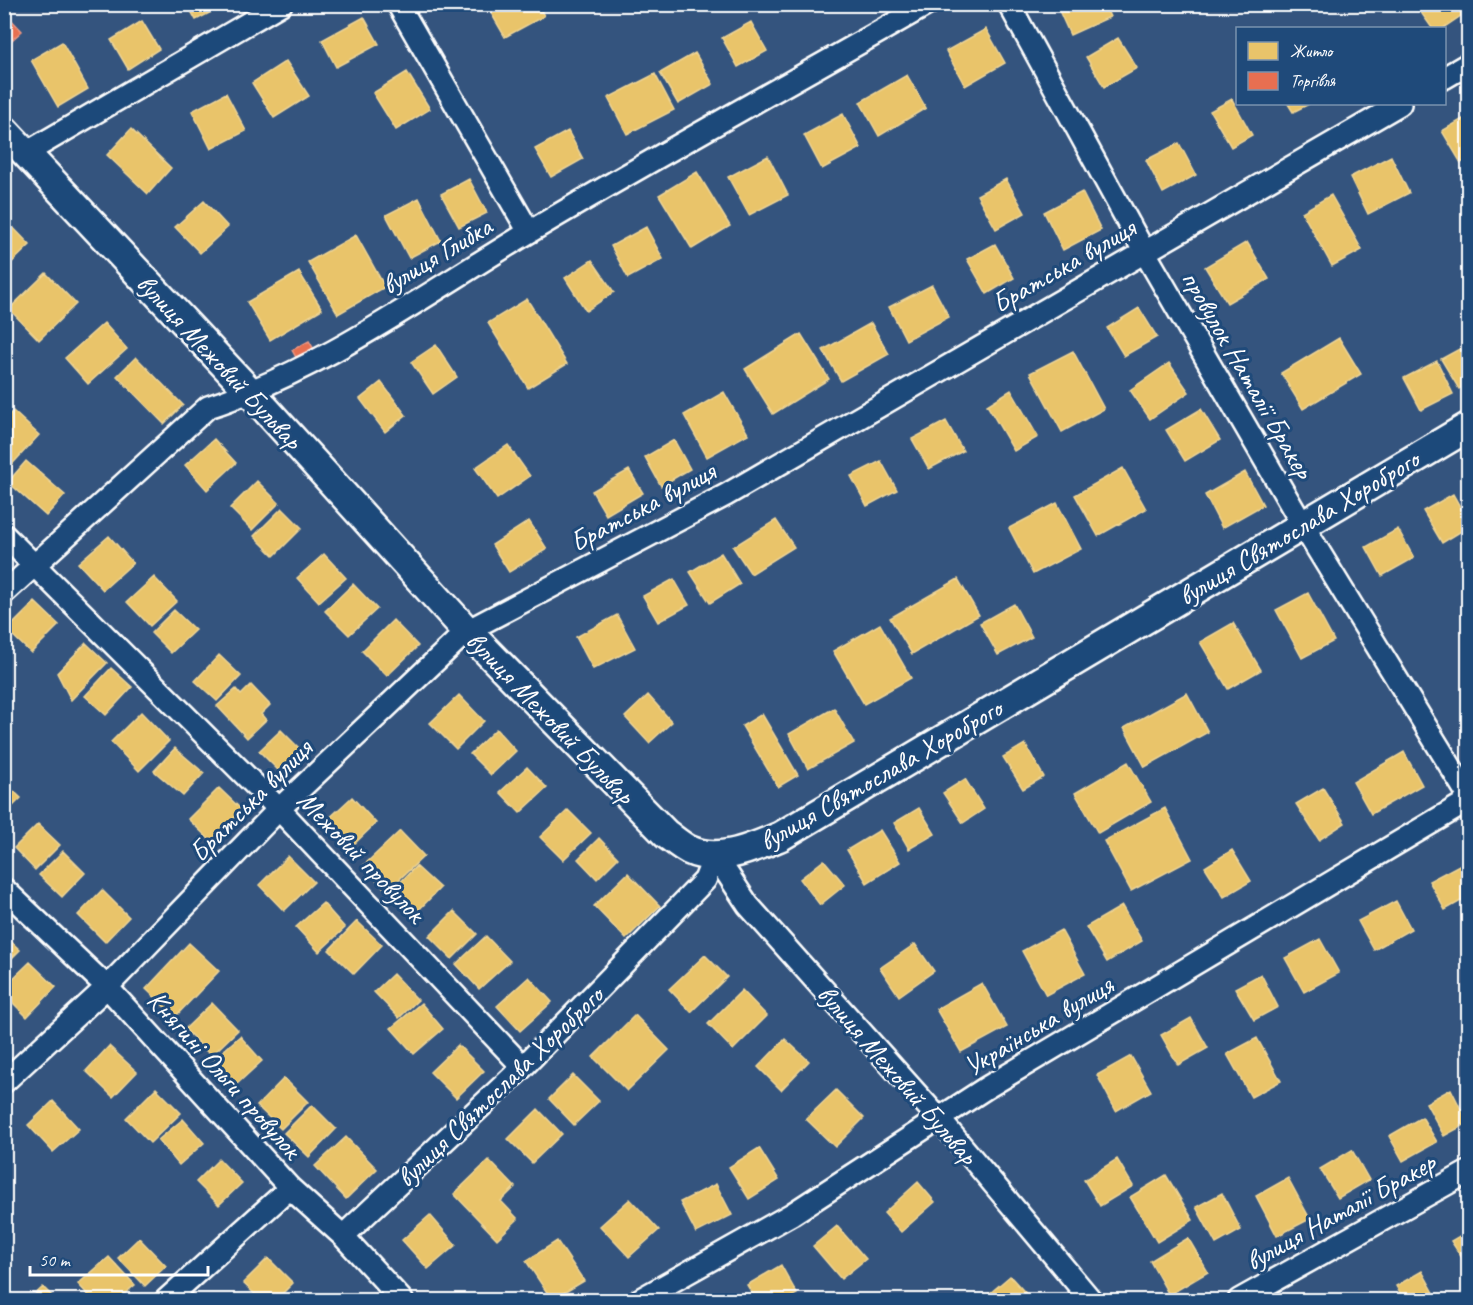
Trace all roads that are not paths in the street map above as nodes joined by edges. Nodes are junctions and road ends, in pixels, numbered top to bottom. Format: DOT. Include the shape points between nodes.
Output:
graph roads {
  1 [pos="281,4"];
  2 [pos="398,4"];
  3 [pos="928,4"];
  4 [pos="1009,4"];
  5 [pos="1468,64"];
  6 [pos="1446,77"];
  7 [pos="1398,105"];
  8 [pos="4,130"];
  9 [pos="26,153"];
  10 [pos="529,232"];
  11 [pos="1144,251"];
  12 [pos="251,393"];
  13 [pos="1468,427"];
  14 [pos="1302,524"];
  15 [pos="4,535"];
  16 [pos="34,566"];
  17 [pos="4,593"];
  18 [pos="467,631"];
  19 [pos="1468,795"];
  20 [pos="1468,801"];
  21 [pos="279,809"];
  22 [pos="715,855"];
  23 [pos="4,889"];
  24 [pos="107,987"];
  25 [pos="523,1067"];
  26 [pos="4,1082"];
  27 [pos="940,1120"];
  28 [pos="1468,1172"];
  29 [pos="290,1188"];
  30 [pos="343,1236"];
  31 [pos="166,1300"];
  32 [pos="402,1300"];
  33 [pos="639,1300"];
  34 [pos="1091,1300"];
  35 [pos="1239,1300"];
  1 -- 9 [label="street"];
  2 -- 10 [label="street"];
  3 -- 10 [label="street, вулиця Глибка"];
  4 -- 11 [label="street, провулок Наталії Бракер"];
  5 -- 6 [label="street"];
  7 -- 11 [label="street, Братська вулиця"];
  8 -- 9 [label="street, вулиця Межовий Бульвар"];
  9 -- 12 [label="street, вулиця Межовий Бульвар"];
  10 -- 12 [label="street, вулиця Глибка" via="298,372"];
  11 -- 14 [label="street, провулок Наталії Бракер"];
  11 -- 18 [label="street, Братська вулиця" via="726,495"];
  12 -- 16 [label="street, вулиця Глибка" via="208,407"];
  12 -- 18 [label="street, вулиця Межовий Бульвар"];
  13 -- 14 [label="street, вулиця Святослава Хороброго"];
  14 -- 19 [label="street, провулок Наталії Бракер"];
  14 -- 22 [label="street, вулиця Святослава Хороброго" via="781,836 747,850"];
  15 -- 16 [label="street, Межовий провулок"];
  16 -- 17 [label="street, вулиця Глибка"];
  16 -- 21 [label="street, Межовий провулок"];
  18 -- 21 [label="street, Братська вулиця"];
  18 -- 22 [label="street, вулиця Межовий Бульвар" via="666,834 690,850"];
  20 -- 27 [label="street, Українська вулиця" via="986,1088"];
  21 -- 24 [label="street, Братська вулиця"];
  21 -- 25 [label="street, Межовий провулок"];
  22 -- 25 [label="street, вулиця Святослава Хороброго" via="705,880"];
  22 -- 27 [label="street, вулиця Межовий Бульвар" via="748,905"];
  23 -- 24 [label="street, Княгині Ольги провулок"];
  24 -- 26 [label="street, Братська вулиця"];
  24 -- 29 [label="street, Княгині Ольги провулок"];
  25 -- 30 [label="street, вулиця Святослава Хороброго"];
  27 -- 33 [label="street, Українська вулиця" via="792,1214"];
  27 -- 34 [label="street, вулиця Межовий Бульвар"];
  28 -- 35 [label="street, вулиця Наталії Бракер"];
  29 -- 30 [label="street, Княгині Ольги провулок"];
  29 -- 31 [label="street"];
  30 -- 32 [label="street, Княгині Ольги провулок"];
}
